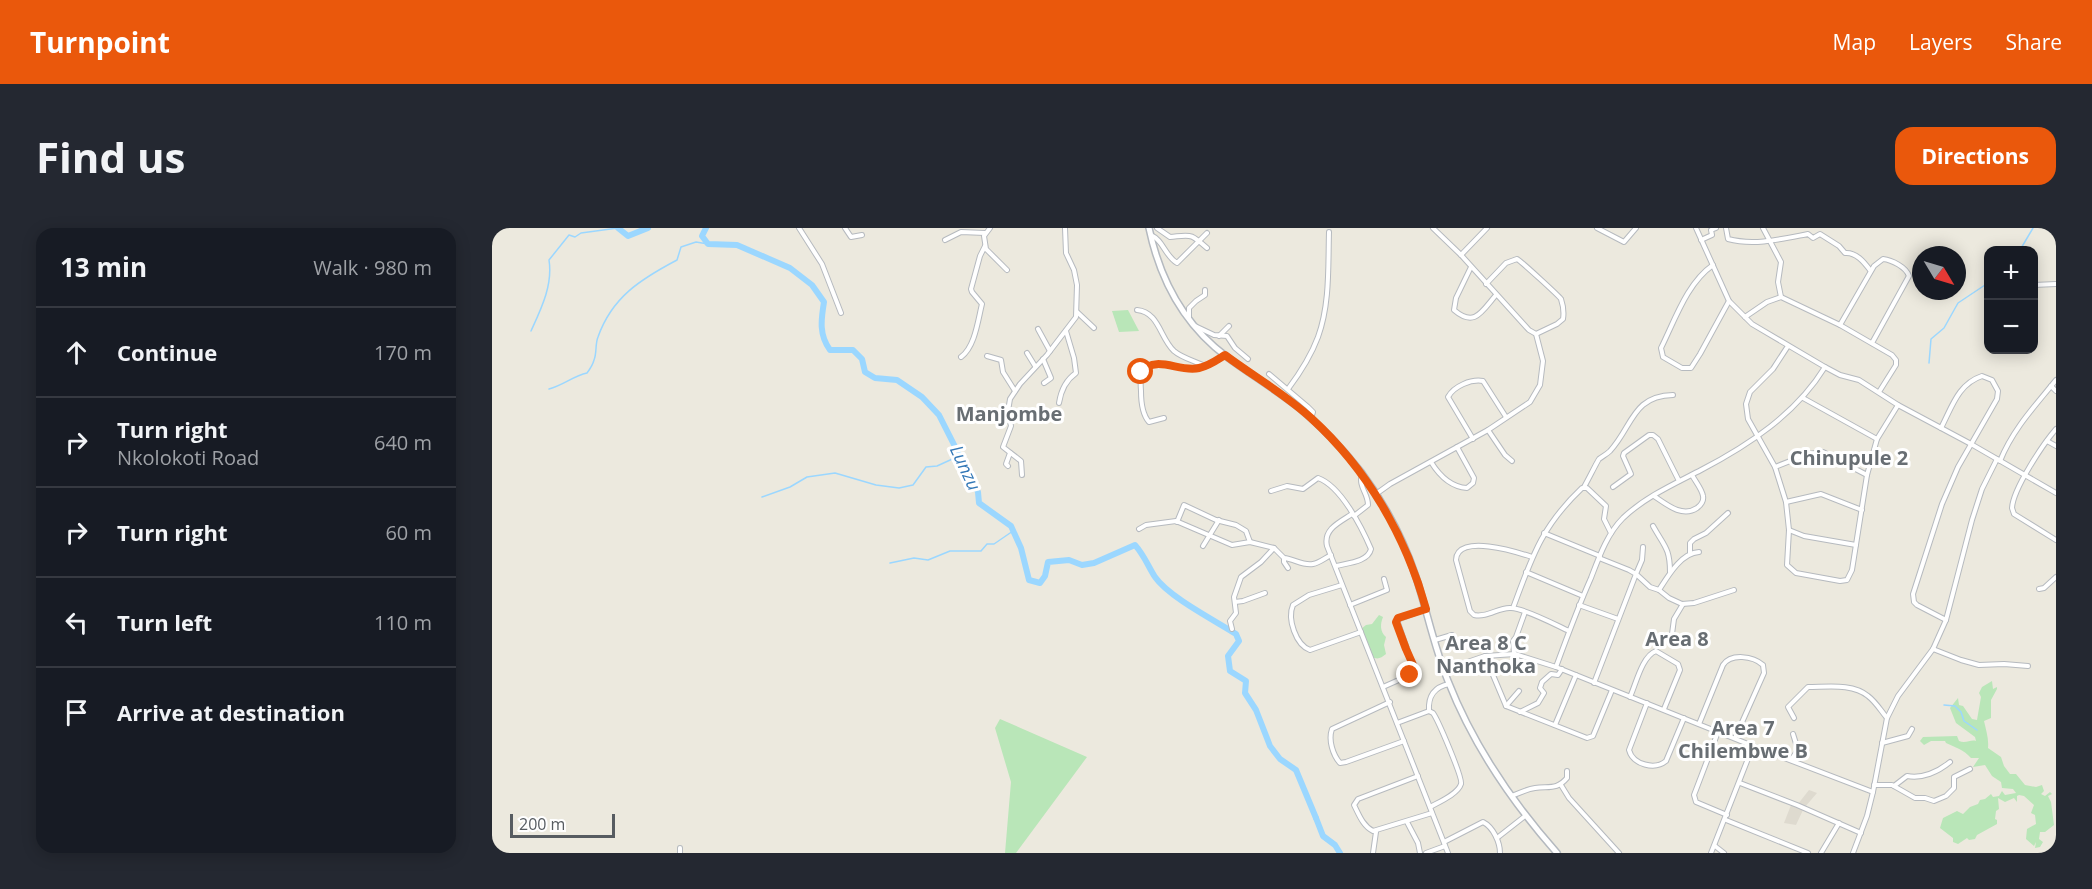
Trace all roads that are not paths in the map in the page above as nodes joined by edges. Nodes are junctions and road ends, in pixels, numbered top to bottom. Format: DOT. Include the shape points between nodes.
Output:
graph roads {
  1 [pos="799,228"];
  2 [pos="845,228"];
  3 [pos="990,228"];
  4 [pos="1065,228"];
  5 [pos="1149,228"];
  6 [pos="1157,228"];
  7 [pos="1433,228"];
  8 [pos="1487,228"];
  9 [pos="1597,228"];
  10 [pos="1636,228"];
  11 [pos="1696,228"];
  12 [pos="1716,228"];
  13 [pos="1726,228"];
  14 [pos="1763,228"];
  15 [pos="1329,232"];
  16 [pos="985,233"];
  17 [pos="1207,233"];
  18 [pos="862,235"];
  19 [pos="1150,235"];
  20 [pos="945,240"];
  21 [pos="1701,240"];
  22 [pos="1769,240"];
  23 [pos="1199,241"];
  24 [pos="985,246"];
  25 [pos="1207,248"];
  26 [pos="1461,255"];
  27 [pos="1713,265"];
  28 [pos="1471,267"];
  29 [pos="1007,270"];
  30 [pos="1870,270"];
  31 [pos="1486,284"];
  32 [pos="2056,284"];
  33 [pos="2038,285"];
  34 [pos="1205,290"];
  35 [pos="1496,295"];
  36 [pos="1781,297"];
  37 [pos="1729,301"];
  38 [pos="1137,310"];
  39 [pos="1077,312"];
  40 [pos="841,313"];
  41 [pos="1745,317"];
  42 [pos="1189,320"];
  43 [pos="1840,325"];
  44 [pos="1194,326"];
  45 [pos="1229,326"];
  46 [pos="1094,328"];
  47 [pos="1038,329"];
  48 [pos="1066,331"];
  49 [pos="1536,334"];
  50 [pos="1220,336"];
  51 [pos="1872,343"];
  52 [pos="1788,346"];
  53 [pos="1050,351"];
  54 [pos="1027,353"];
  55 [pos="1225,355"];
  56 [pos="987,356"];
  57 [pos="961,357"];
  58 [pos="1043,359"];
  59 [pos="1248,359"];
  60 [pos="1035,366"];
  61 [pos="1205,366"];
  62 [pos="1825,367"];
  63 [pos="1269,374"];
  64 [pos="2056,380"];
  65 [pos="1044,383"];
  66 [pos="2051,386"];
  67 [pos="1288,389"];
  68 [pos="1015,391"];
  69 [pos="2056,391"];
  70 [pos="1879,392"];
  71 [pos="1673,395"];
  72 [pos="1803,398"];
  73 [pos="1059,403"];
  74 [pos="1898,405"];
  75 [pos="1506,417"];
  76 [pos="1164,418"];
  77 [pos="1311,418"];
  78 [pos="1941,428"];
  79 [pos="2056,429"];
  80 [pos="1488,430"];
  81 [pos="1758,436"];
  82 [pos="1473,439"];
  83 [pos="1877,439"];
  84 [pos="2047,441"];
  85 [pos="1971,444"];
  86 [pos="2056,446"];
  87 [pos="1457,447"];
  88 [pos="1010,453"];
  89 [pos="1999,460"];
  90 [pos="1512,461"];
  91 [pos="1431,462"];
  92 [pos="1008,466"];
  93 [pos="1775,467"];
  94 [pos="1362,473"];
  95 [pos="1022,475"];
  96 [pos="1692,475"];
  97 [pos="1867,475"];
  98 [pos="2026,476"];
  99 [pos="1679,481"];
  100 [pos="1584,487"];
  101 [pos="1613,487"];
  102 [pos="1271,491"];
  103 [pos="2056,493"];
  104 [pos="1375,494"];
  105 [pos="1654,496"];
  106 [pos="1786,502"];
  107 [pos="1862,510"];
  108 [pos="1728,513"];
  109 [pos="1353,515"];
  110 [pos="1219,520"];
  111 [pos="1177,522"];
  112 [pos="1653,526"];
  113 [pos="1139,529"];
  114 [pos="1789,530"];
  115 [pos="1544,533"];
  116 [pos="1611,533"];
  117 [pos="1210,537"];
  118 [pos="2056,540"];
  119 [pos="1250,542"];
  120 [pos="1856,545"];
  121 [pos="1203,546"];
  122 [pos="1643,547"];
  123 [pos="1274,548"];
  124 [pos="1699,552"];
  125 [pos="1690,554"];
  126 [pos="1331,555"];
  127 [pos="1532,557"];
  128 [pos="1599,557"];
  129 [pos="1284,558"];
  130 [pos="1336,566"];
  131 [pos="1288,568"];
  132 [pos="1526,572"];
  133 [pos="1670,573"];
  134 [pos="1636,574"];
  135 [pos="2056,577"];
  136 [pos="1384,579"];
  137 [pos="1342,585"];
  138 [pos="2039,589"];
  139 [pos="1659,590"];
  140 [pos="1734,590"];
  141 [pos="1265,593"];
  142 [pos="1583,596"];
  143 [pos="1235,602"];
  144 [pos="1683,604"];
  145 [pos="1350,605"];
  146 [pos="1579,605"];
  147 [pos="1514,608"];
  148 [pos="1426,609"];
  149 [pos="1525,612"];
  150 [pos="1618,619"];
  151 [pos="1946,620"];
  152 [pos="1232,629"];
  153 [pos="1569,631"];
  154 [pos="1361,632"];
  155 [pos="1452,635"];
  156 [pos="1435,640"];
  157 [pos="1682,643"];
  158 [pos="1933,649"];
  159 [pos="1514,653"];
  160 [pos="1485,656"];
  161 [pos="2028,666"];
  162 [pos="1556,667"];
  163 [pos="1562,669"];
  164 [pos="1444,670"];
  165 [pos="1576,675"];
  166 [pos="1594,683"];
  167 [pos="1449,684"];
  168 [pos="1383,687"];
  169 [pos="1612,690"];
  170 [pos="1520,691"];
  171 [pos="1630,697"];
  172 [pos="1390,702"];
  173 [pos="1647,703"];
  174 [pos="1506,706"];
  175 [pos="1664,709"];
  176 [pos="1429,711"];
  177 [pos="1519,712"];
  178 [pos="1684,718"];
  179 [pos="1794,718"];
  180 [pos="1887,718"];
  181 [pos="1397,723"];
  182 [pos="1699,724"];
  183 [pos="1555,725"];
  184 [pos="1912,729"];
  185 [pos="1718,732"];
  186 [pos="1793,734"];
  187 [pos="1735,738"];
  188 [pos="1404,741"];
  189 [pos="1881,743"];
  190 [pos="1753,746"];
  191 [pos="1791,760"];
  192 [pos="1950,762"];
  193 [pos="1970,769"];
  194 [pos="1567,771"];
  195 [pos="1418,776"];
  196 [pos="1740,783"];
  197 [pos="1561,785"];
  198 [pos="1874,785"];
  199 [pos="1894,786"];
  200 [pos="1873,792"];
  201 [pos="1511,796"];
  202 [pos="1430,807"];
  203 [pos="1433,813"];
  204 [pos="1525,816"];
  205 [pos="1726,818"];
  206 [pos="1407,822"];
  207 [pos="1839,823"];
  208 [pos="1376,832"];
  209 [pos="1861,833"];
  210 [pos="1497,838"];
  211 [pos="1445,844"];
  212 [pos="1715,846"];
  213 [pos="1373,853"];
  214 [pos="1420,853"];
  215 [pos="1426,853"];
  216 [pos="1448,853"];
  217 [pos="1500,853"];
  218 [pos="1557,853"];
  219 [pos="1619,853"];
  220 [pos="1711,853"];
  221 [pos="1724,853"];
  222 [pos="1808,853"];
  223 [pos="1821,853"];
  224 [pos="1853,853"];
  1 -- 40 [label="street" via="822,264"];
  2 -- 18 [label="street" via="851,237"];
  3 -- 16 [label="street"];
  4 -- 39 [label="street" via="1066,253 1077,285"];
  5 -- 19 [label="main road"];
  6 -- 23 [label="street" via="1170,237 1183,234"];
  7 -- 26 [label="street"];
  8 -- 26 [label="street"];
  9 -- 10 [label="street" via="1624,242"];
  11 -- 21 [label="street"];
  12 -- 21 [label="street"];
  13 -- 22 [label="street" via="1728,239 1743,243"];
  14 -- 22 [label="street"];
  15 -- 67 [label="street" via="1327,295 1320,328 1304,366"];
  16 -- 20 [label="street" via="961,232"];
  16 -- 24 [label="street"];
  17 -- 23 [label="street"];
  19 -- 23 [label="street" via="1177,263"];
  19 -- 42 [label="main road" via="1165,281"];
  21 -- 27 [label="street"];
  22 -- 30 [label="street" via="1808,234 1813,238 1820,234 1845,254 1857,256"];
  22 -- 36 [label="street" via="1781,262"];
  23 -- 25 [label="street"];
  24 -- 29 [label="street"];
  24 -- 57 [label="street" via="971,289 981,301 979,315 970,346"];
  26 -- 28 [label="street"];
  27 -- 37 [label="street"];
  27 -- 37 [label="street" via="1691,288 1661,348 1663,357 1682,368 1691,368"];
  28 -- 31 [label="street"];
  28 -- 35 [label="street" via="1454,310 1472,319"];
  30 -- 43 [label="street"];
  30 -- 51 [label="street" via="1886,259 1909,274"];
  31 -- 35 [label="street"];
  31 -- 49 [label="street" via="1506,263 1517,259 1557,295 1563,319"];
  32 -- 33 [label="street"];
  34 -- 42 [label="street" via="1205,295 1189,308"];
  35 -- 49 [label="street"];
  36 -- 41 [label="street"];
  36 -- 43 [label="street"];
  37 -- 41 [label="street"];
  38 -- 61 [label="street" via="1150,315 1179,355"];
  39 -- 46 [label="street"];
  39 -- 48 [label="street"];
  41 -- 52 [label="street"];
  42 -- 44 [label="main road"];
  43 -- 51 [label="street"];
  44 -- 50 [label="street"];
  44 -- 55 [label="main road"];
  45 -- 50 [label="street"];
  47 -- 53 [label="street"];
  48 -- 53 [label="street"];
  48 -- 73 [label="street" via="1076,373 1060,394"];
  49 -- 75 [label="street" via="1543,361 1540,385 1530,402"];
  50 -- 59 [label="street" via="1227,336"];
  51 -- 70 [label="street" via="1892,355 1896,363"];
  52 -- 62 [label="street"];
  52 -- 81 [label="street" via="1748,397 1748,419"];
  53 -- 58 [label="street"];
  54 -- 60 [label="street"];
  55 -- 61 [label="street"];
  55 -- 77 [label="main road"];
  56 -- 68 [label="street" via="1001,360 1003,372"];
  58 -- 60 [label="street"];
  58 -- 65 [label="street" via="1051,378"];
  60 -- 68 [label="street"];
  61 -- 76 [label="street" via="1192,369 1156,363 1141,372 1142,406 1147,421"];
  62 -- 70 [label="street"];
  62 -- 72 [label="street"];
  63 -- 67 [label="street"];
  64 -- 66 [label="street"];
  66 -- 69 [label="street"];
  66 -- 89 [label="street" via="2012,436"];
  67 -- 77 [label="street" via="1313,412"];
  68 -- 88 [label="street" via="1008,411 1011,426 1003,447"];
  70 -- 74 [label="street"];
  71 -- 100 [label="street" via="1658,396 1637,411 1611,450 1597,462"];
  72 -- 81 [label="street"];
  72 -- 83 [label="street"];
  74 -- 78 [label="street"];
  74 -- 83 [label="street"];
  75 -- 80 [label="street"];
  75 -- 82 [label="street" via="1483,381 1474,380 1453,390 1448,397"];
  77 -- 94 [label="main road"];
  78 -- 85 [label="street"];
  78 -- 85 [label="street" via="1962,389 1976,378 1986,377 1997,387 1999,395"];
  79 -- 84 [label="street"];
  80 -- 82 [label="street"];
  80 -- 90 [label="street"];
  81 -- 93 [label="street"];
  81 -- 96 [label="street"];
  82 -- 87 [label="street"];
  83 -- 97 [label="street"];
  84 -- 86 [label="street"];
  84 -- 98 [label="street"];
  85 -- 89 [label="street"];
  85 -- 151 [label="street" via="1942,504 1913,594 1917,605"];
  87 -- 91 [label="street"];
  87 -- 91 [label="street" via="1474,478 1471,486 1461,488 1443,478"];
  88 -- 92 [label="street"];
  88 -- 95 [label="street" via="1022,461"];
  89 -- 98 [label="street"];
  89 -- 151 [label="street" via="1982,489"];
  91 -- 104 [label="street"];
  93 -- 97 [label="street" via="1823,452"];
  93 -- 106 [label="street"];
  94 -- 104 [label="main road"];
  94 -- 109 [label="street" via="1360,485 1368,505"];
  96 -- 99 [label="street"];
  96 -- 105 [label="street" via="1703,496 1697,508 1678,510"];
  97 -- 107 [label="street"];
  98 -- 103 [label="street"];
  98 -- 118 [label="street" via="2012,512"];
  99 -- 101 [label="street" via="1658,439 1649,435 1624,453 1631,474"];
  99 -- 105 [label="street"];
  100 -- 115 [label="street"];
  100 -- 116 [label="street" via="1606,506 1604,519"];
  102 -- 109 [label="street" via="1287,486 1304,489 1318,478 1330,484"];
  104 -- 148 [label="main road" via="1404,547"];
  105 -- 116 [label="street" via="1622,519"];
  106 -- 107 [label="street" via="1819,494"];
  106 -- 114 [label="street"];
  107 -- 120 [label="street"];
  108 -- 125 [label="street" via="1690,543"];
  109 -- 126 [label="street" via="1327,534"];
  109 -- 130 [label="street" via="1371,552 1366,558"];
  110 -- 111 [label="street" via="1184,505"];
  110 -- 117 [label="street"];
  110 -- 119 [label="street" via="1246,531"];
  111 -- 113 [label="street"];
  111 -- 117 [label="street"];
  112 -- 133 [label="street" via="1667,548"];
  114 -- 120 [label="street"];
  114 -- 120 [label="street" via="1786,561 1796,573 1847,580"];
  115 -- 127 [label="street"];
  115 -- 128 [label="street"];
  116 -- 128 [label="street"];
  117 -- 119 [label="street" via="1235,546"];
  117 -- 121 [label="street"];
  119 -- 123 [label="street"];
  122 -- 134 [label="street"];
  123 -- 129 [label="street"];
  123 -- 143 [label="street" via="1241,577"];
  124 -- 125 [label="street"];
  125 -- 133 [label="street"];
  126 -- 129 [label="street" via="1313,564"];
  126 -- 130 [label="street"];
  127 -- 132 [label="street"];
  127 -- 147 [label="street" via="1477,545 1457,553 1472,614 1483,616"];
  128 -- 134 [label="street"];
  128 -- 142 [label="street"];
  129 -- 131 [label="street"];
  130 -- 137 [label="street"];
  132 -- 142 [label="street"];
  132 -- 147 [label="street"];
  133 -- 139 [label="street"];
  134 -- 139 [label="street" via="1653,590"];
  134 -- 150 [label="street"];
  135 -- 138 [label="street"];
  136 -- 145 [label="street" via="1388,590"];
  137 -- 145 [label="street"];
  137 -- 154 [label="street" via="1309,595 1293,605 1294,629 1310,650"];
  139 -- 144 [label="street"];
  140 -- 144 [label="street"];
  141 -- 143 [label="street"];
  142 -- 146 [label="street"];
  143 -- 152 [label="street"];
  144 -- 157 [label="street" via="1674,619 1672,634"];
  145 -- 154 [label="street"];
  146 -- 150 [label="street"];
  146 -- 153 [label="street"];
  147 -- 149 [label="street"];
  148 -- 156 [label="main road"];
  148 -- 168 [label="street" via="1397,620 1414,669 1410,675"];
  149 -- 153 [label="street"];
  149 -- 159 [label="street" via="1513,641"];
  150 -- 166 [label="street"];
  151 -- 158 [label="street"];
  153 -- 162 [label="street"];
  154 -- 168 [label="street"];
  155 -- 156 [label="street"];
  156 -- 164 [label="main road"];
  158 -- 161 [label="street" via="1979,665"];
  158 -- 180 [label="street" via="1900,692"];
  159 -- 160 [label="street"];
  159 -- 162 [label="street"];
  160 -- 164 [label="street"];
  160 -- 174 [label="street"];
  162 -- 163 [label="street"];
  163 -- 165 [label="street"];
  163 -- 177 [label="street" via="1542,682 1540,688 1544,693 1538,703"];
  164 -- 167 [label="main road"];
  165 -- 166 [label="street"];
  165 -- 183 [label="street"];
  166 -- 169 [label="street"];
  167 -- 176 [label="street" via="1434,691"];
  167 -- 201 [label="main road" via="1481,750"];
  168 -- 172 [label="street"];
  169 -- 171 [label="street"];
  169 -- 183 [label="street" via="1590,738"];
  170 -- 174 [label="street"];
  171 -- 173 [label="street"];
  171 -- 175 [label="street" via="1647,658 1656,651 1680,669"];
  172 -- 181 [label="street"];
  172 -- 188 [label="street" via="1332,729 1334,753 1342,763"];
  173 -- 175 [label="street"];
  173 -- 178 [label="street" via="1629,750 1643,764 1656,765 1666,760"];
  174 -- 177 [label="street"];
  175 -- 178 [label="street"];
  176 -- 181 [label="street"];
  176 -- 202 [label="street" via="1435,716 1461,782 1455,792"];
  177 -- 183 [label="street"];
  178 -- 182 [label="street"];
  179 -- 180 [label="street" via="1788,707 1808,687 1839,687 1868,696"];
  180 -- 189 [label="street"];
  181 -- 188 [label="street"];
  182 -- 185 [label="street"];
  182 -- 187 [label="street" via="1727,659 1756,660 1763,665 1764,673"];
  184 -- 189 [label="street" via="1908,736"];
  185 -- 187 [label="street"];
  185 -- 205 [label="street" via="1694,795 1696,802"];
  186 -- 191 [label="street" via="1798,750"];
  187 -- 190 [label="street"];
  188 -- 195 [label="street"];
  189 -- 198 [label="street"];
  190 -- 191 [label="street"];
  190 -- 196 [label="street"];
  191 -- 200 [label="street"];
  192 -- 199 [label="street" via="1941,770 1907,777"];
  193 -- 199 [label="street" via="1954,777 1950,793 1934,801 1915,798"];
  194 -- 197 [label="street"];
  195 -- 202 [label="street"];
  195 -- 208 [label="street" via="1355,802 1369,830"];
  196 -- 205 [label="street"];
  196 -- 207 [label="street"];
  197 -- 201 [label="street"];
  197 -- 219 [label="street"];
  198 -- 199 [label="street"];
  198 -- 200 [label="street"];
  200 -- 209 [label="street"];
  201 -- 204 [label="main road"];
  202 -- 203 [label="street"];
  203 -- 206 [label="street"];
  203 -- 211 [label="street"];
  204 -- 210 [label="street"];
  204 -- 218 [label="main road"];
  205 -- 212 [label="street"];
  205 -- 222 [label="street"];
  206 -- 208 [label="street"];
  206 -- 214 [label="street"];
  207 -- 209 [label="street"];
  207 -- 223 [label="street"];
  208 -- 213 [label="street"];
  209 -- 224 [label="street"];
  210 -- 211 [label="street" via="1483,822"];
  210 -- 217 [label="street"];
  211 -- 215 [label="street"];
  211 -- 216 [label="street"];
  212 -- 220 [label="street"];
  212 -- 221 [label="street"];
}
